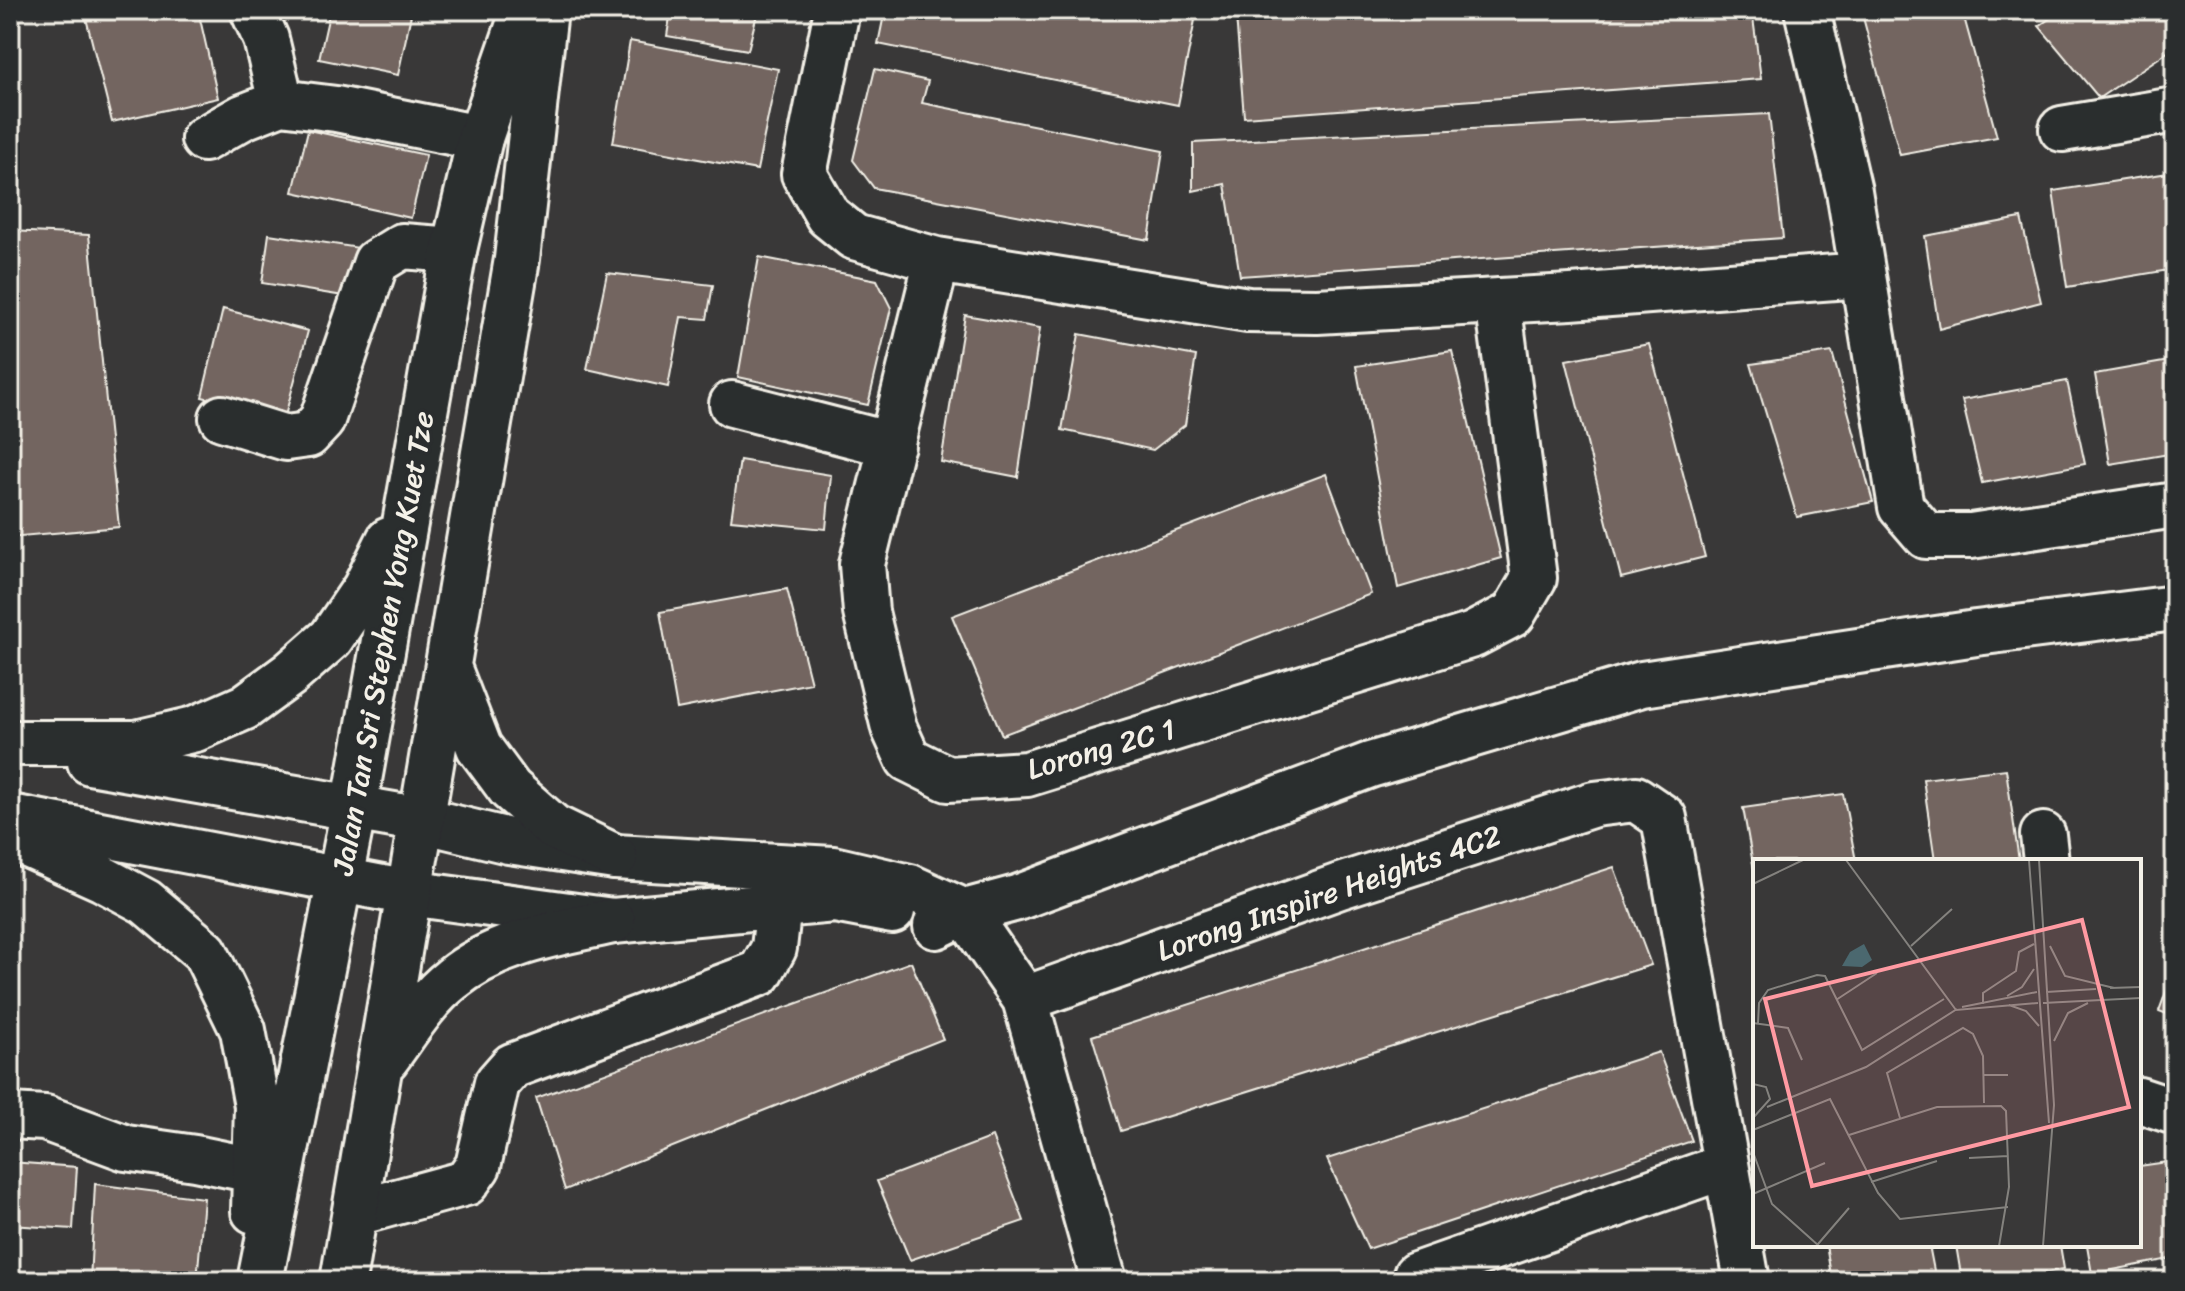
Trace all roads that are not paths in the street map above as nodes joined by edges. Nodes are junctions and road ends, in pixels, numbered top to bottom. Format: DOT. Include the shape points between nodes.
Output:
graph roads {
  1 [pos="253,10"];
  2 [pos="524,10"];
  3 [pos="545,10"];
  4 [pos="837,10"];
  5 [pos="1807,10"];
  6 [pos="281,102"];
  7 [pos="2175,110"];
  8 [pos="2062,129"];
  9 [pos="480,138"];
  10 [pos="204,139"];
  11 [pos="454,250"];
  12 [pos="937,260"];
  13 [pos="1862,275"];
  14 [pos="1498,301"];
  15 [pos="732,404"];
  16 [pos="222,418"];
  17 [pos="892,445"];
  18 [pos="411,494"];
  19 [pos="2175,505"];
  20 [pos="2175,608"];
  21 [pos="448,667"];
  22 [pos="10,746"];
  23 [pos="354,808"];
  24 [pos="10,817"];
  25 [pos="422,820"];
  26 [pos="10,837"];
  27 [pos="615,857"];
  28 [pos="340,881"];
  29 [pos="409,893"];
  30 [pos="779,904"];
  31 [pos="951,919"];
  32 [pos="613,921"];
  33 [pos="1025,999"];
  34 [pos="380,1067"];
  35 [pos="2141,1101"];
  36 [pos="2175,1112"];
  37 [pos="10,1116"];
  38 [pos="1726,1166"];
  39 [pos="253,1170"];
  40 [pos="356,1213"];
  41 [pos="1416,1275"];
  42 [pos="257,1281"];
  43 [pos="343,1281"];
  44 [pos="1104,1281"];
  45 [pos="1747,1281"];
  1 -- 6 [label="street"];
  2 -- 9 [label="street, Jalan Tan Sri Stephen Yong Kuet Tze"];
  3 -- 21 [label="street" via="517,259"];
  4 -- 12 [label="street" via="804,174 828,216 854,237"];
  5 -- 13 [label="street" via="1849,191"];
  6 -- 9 [label="street"];
  6 -- 10 [label="street"];
  7 -- 8 [label="street"];
  9 -- 11 [label="street, Jalan Tan Sri Stephen Yong Kuet Tze"];
  11 -- 16 [label="street" via="402,246 376,262 322,420 308,435 286,438"];
  11 -- 18 [label="street, Jalan Tan Sri Stephen Yong Kuet Tze"];
  12 -- 14 [label="street" via="1248,310"];
  12 -- 17 [label="street, Lorong 2C 1"];
  13 -- 14 [label="street"];
  13 -- 19 [label="street" via="1901,507 1926,536 1971,536"];
  14 -- 17 [label="street, Lorong 2C 1" via="1534,578 1513,614 1473,635 1027,774 948,779 908,759 894,728 866,612 862,564"];
  15 -- 17 [label="street"];
  18 -- 22 [label="street" via="365,588 331,638 245,707 195,729 136,743"];
  18 -- 23 [label="street, Jalan Tan Sri Stephen Yong Kuet Tze"];
  20 -- 31 [label="street" via="1642,684 1370,765"];
  21 -- 25 [label="street"];
  21 -- 27 [label="street" via="479,747 510,789 553,827"];
  22 -- 23 [label="street"];
  23 -- 25 [label="street"];
  23 -- 28 [label="street, Jalan Tan Sri Stephen Yong Kuet Tze"];
  24 -- 28 [label="street"];
  25 -- 27 [label="street" via="509,841"];
  25 -- 29 [label="street"];
  26 -- 39 [label="street" via="146,902 205,952 243,1030 257,1106"];
  27 -- 31 [label="street" via="833,869 910,887"];
  28 -- 29 [label="street"];
  28 -- 42 [label="street, Jalan Tan Sri Stephen Yong Kuet Tze"];
  29 -- 32 [label="street"];
  29 -- 34 [label="street"];
  30 -- 31 [label="street" via="834,900"];
  30 -- 32 [label="street"];
  30 -- 40 [label="street" via="774,948 760,973 512,1066 497,1083 478,1166 466,1183"];
  31 -- 33 [label="street" via="960,940"];
  32 -- 34 [label="street" via="501,949 452,978"];
  33 -- 38 [label="street, Lorong Inspire Heights 4C2" via="1340,886 1594,804 1636,799 1664,818"];
  33 -- 44 [label="street"];
  34 -- 40 [label="street"];
  35 -- 36 [label="street"];
  37 -- 39 [label="street" via="45,1118 126,1148"];
  38 -- 41 [label="street"];
  38 -- 45 [label="street"];
  39 -- 42 [label="street"];
  40 -- 43 [label="street"];
}
